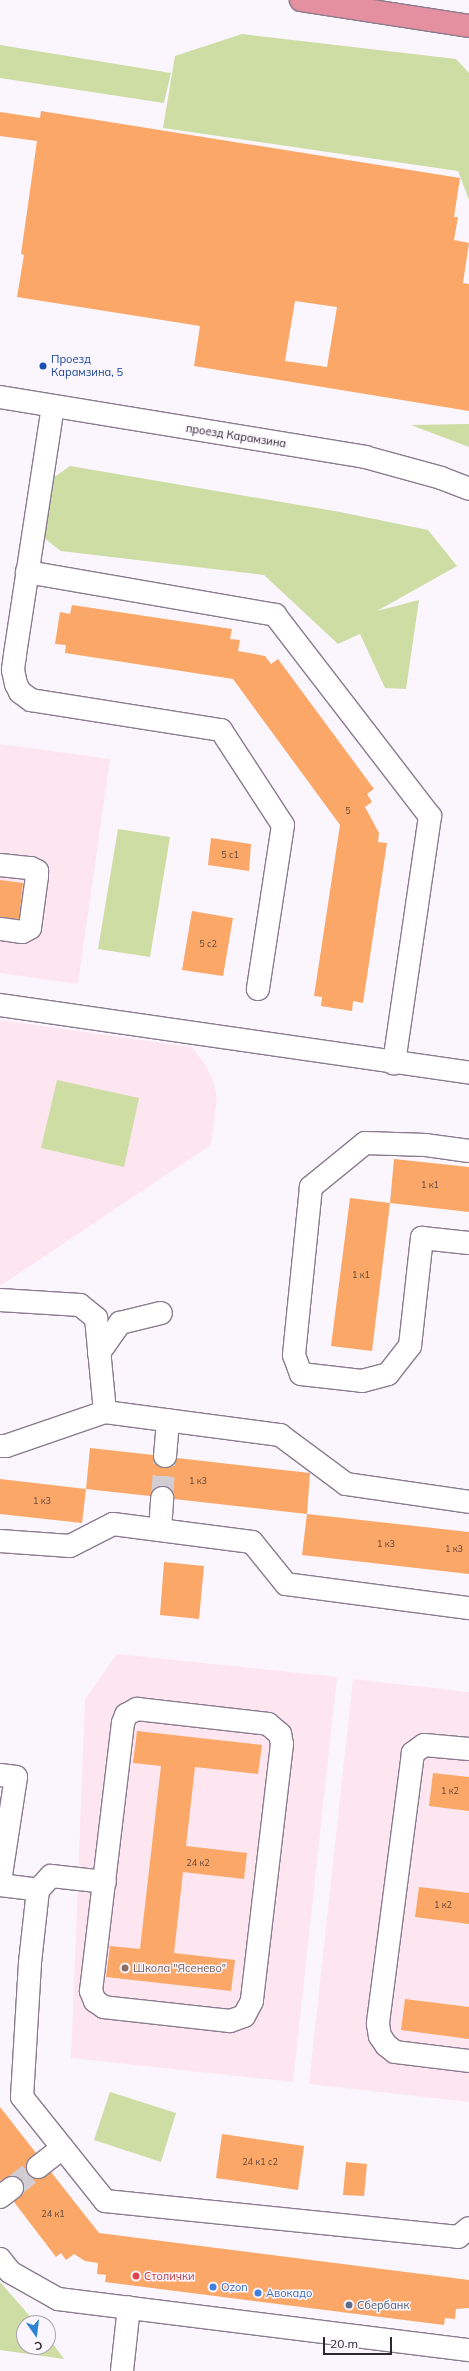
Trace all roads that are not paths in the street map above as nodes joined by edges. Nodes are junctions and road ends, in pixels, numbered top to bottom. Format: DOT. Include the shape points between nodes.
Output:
graph roads {
  1 [pos="301,0"];
  2 [pos="469,26"];
  3 [pos="0,397"];
  4 [pos="53,406"];
  5 [pos="469,489"];
  6 [pos="27,572"];
  7 [pos="0,865"];
  8 [pos="0,929"];
  9 [pos="258,989"];
  10 [pos="0,1005"];
  11 [pos="394,1063"];
  12 [pos="469,1074"];
  13 [pos="469,1151"];
  14 [pos="469,1243"];
  15 [pos="0,1300"];
  16 [pos="161,1313"];
  17 [pos="99,1353"];
  18 [pos="105,1412"];
  19 [pos="168,1420"];
  20 [pos="0,1446"];
  21 [pos="165,1456"];
  22 [pos="162,1498"];
  23 [pos="469,1502"];
  24 [pos="160,1530"];
  25 [pos="0,1540"];
  26 [pos="469,1608"];
  27 [pos="469,1749"];
  28 [pos="0,1775"];
  29 [pos="105,1882"];
  30 [pos="0,1883"];
  31 [pos="38,1890"];
  32 [pos="469,2061"];
  33 [pos="62,2148"];
  34 [pos="38,2167"];
  35 [pos="469,2228"];
  36 [pos="0,2259"];
  37 [pos="129,2307"];
  38 [pos="469,2350"];
  39 [pos="122,2371"];
  1 -- 2 [label="highway"];
  3 -- 4 [label="street, проезд Карамзина"];
  4 -- 5 [label="street, проезд Карамзина" via="365,457 441,478"];
  4 -- 6 [label="street"];
  6 -- 9 [label="street" via="14,670 20,692 31,700 221,730 283,825"];
  6 -- 11 [label="street" via="275,615 430,816"];
  7 -- 8 [label="street" via="31,868 37,872 37,876 30,928 22,932"];
  10 -- 11 [label="street"];
  11 -- 12 [label="street"];
  13 -- 14 [label="street" via="365,1143 311,1188 294,1355 301,1374 362,1381 388,1374 410,1346 422,1238"];
  15 -- 17 [label="street" via="80,1305 96,1318"];
  16 -- 17 [label="street" via="120,1323"];
  17 -- 18 [label="street"];
  18 -- 19 [label="street"];
  18 -- 20 [label="street"];
  19 -- 21 [label="street"];
  19 -- 23 [label="street" via="280,1435 346,1484"];
  22 -- 24 [label="street"];
  24 -- 25 [label="street" via="113,1524 70,1546"];
  24 -- 26 [label="street" via="252,1542 286,1584"];
  27 -- 32 [label="street" via="424,1745 413,1753 378,2024 380,2036 395,2052"];
  28 -- 30 [label="street" via="16,1777"];
  29 -- 29 [label="street" via="123,1722 126,1716 137,1710 268,1724 276,1728 282,1744 252,2001 244,2016 230,2021 104,2007 95,2000 91,1991 92,1979"];
  29 -- 31 [label="street" via="51,1876"];
  30 -- 31 [label="street"];
  31 -- 33 [label="street" via="30,1963 22,2098"];
  33 -- 34 [label="street"];
  33 -- 35 [label="street" via="105,2201 458,2237"];
  36 -- 37 [label="street" via="10,2272 58,2299"];
  37 -- 38 [label="street"];
  37 -- 39 [label="street"];
}
